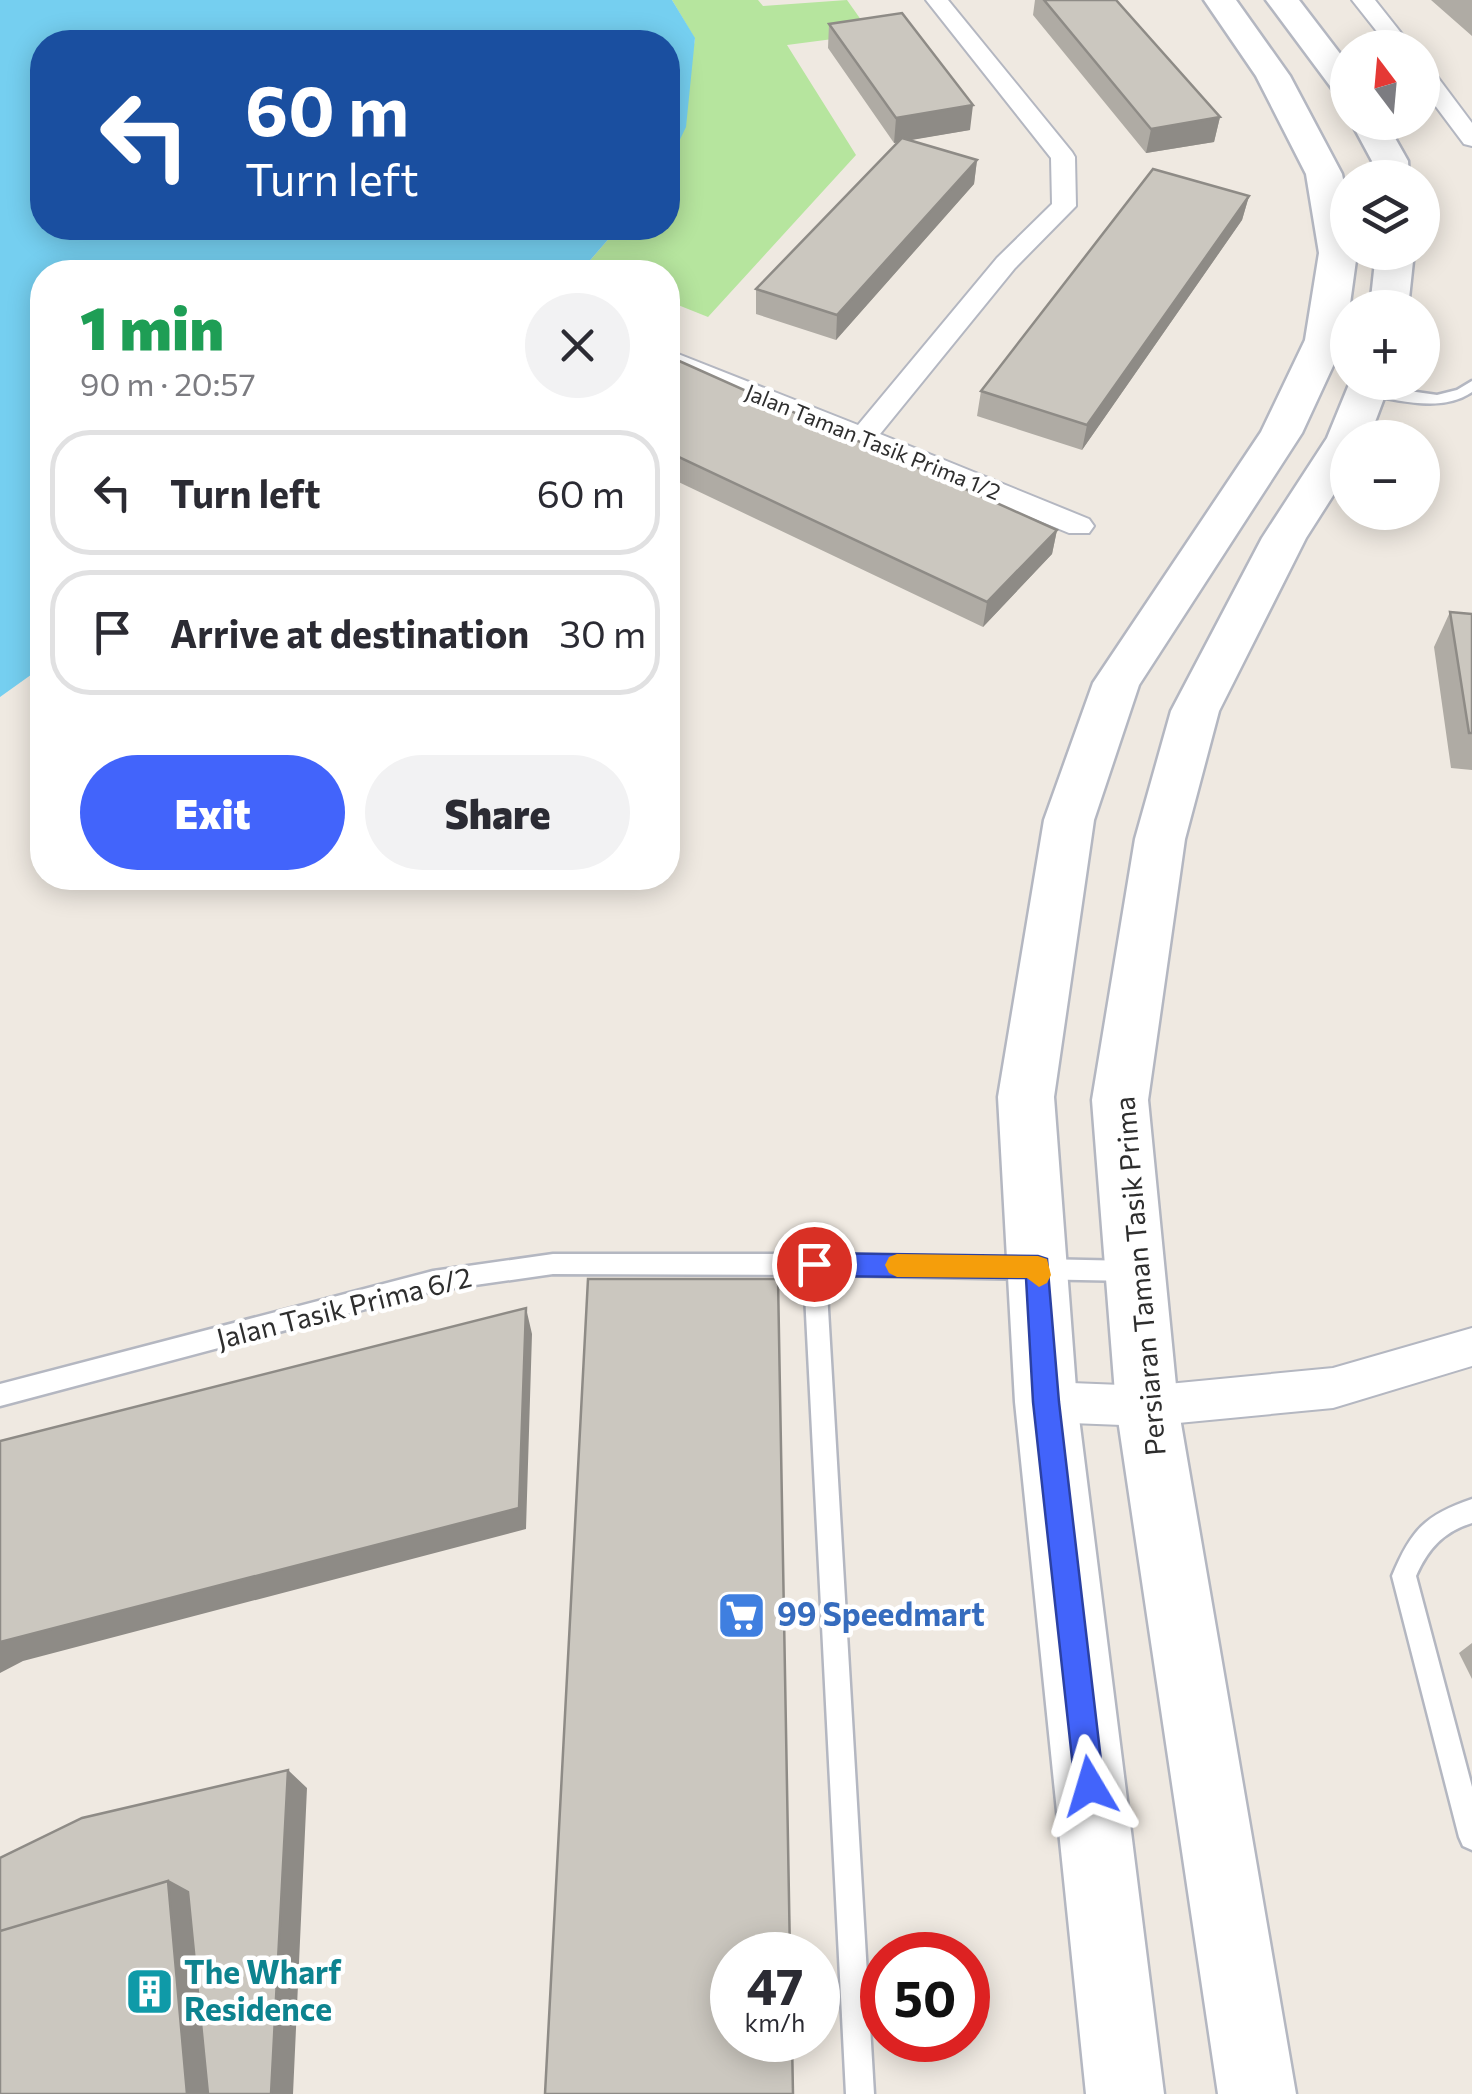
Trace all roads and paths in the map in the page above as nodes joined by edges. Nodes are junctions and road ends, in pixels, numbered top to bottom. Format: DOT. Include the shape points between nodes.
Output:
graph roads {
  1 [pos="938,0"];
  2 [pos="1220,0"];
  3 [pos="1282,0"];
  4 [pos="1363,0"];
  5 [pos="1387,30"];
  6 [pos="1330,63"];
  7 [pos="1440,96"];
  8 [pos="1472,140"];
  9 [pos="680,363"];
  10 [pos="1472,385"];
  11 [pos="1440,398"];
  12 [pos="863,437"];
  13 [pos="1330,466"];
  14 [pos="1079,526"];
  15 [pos="814,1264"];
  16 [pos="1038,1267"];
  17 [pos="1135,1272"];
  18 [pos="1472,1348"];
  19 [pos="0,1395"];
  20 [pos="1046,1402"];
  21 [pos="1147,1406"];
  22 [pos="1472,1510"];
  23 [pos="1472,1837"];
  24 [pos="860,2094"];
  25 [pos="1125,2094"];
  26 [pos="1257,2094"];
  1 -- 12 [label="street" via="1063,157 1064,206 1006,263"];
  2 -- 16 [label="main road" via="1274,76 1324,174 1338,253 1324,340 1281,432 1116,683 1069,820 1026,1096"];
  3 -- 6 [label="main road"];
  4 -- 5 [label="street"];
  7 -- 8 [label="street"];
  9 -- 12 [label="street, Jalan Taman Tasik Prima 1/2"];
  10 -- 11 [label="lane" via="1458,397"];
  12 -- 14 [label="street, Jalan Taman Tasik Prima 1/2"];
  13 -- 17 [label="main road, Persiaran Taman Tasik Prima" via="1284,538 1194,711 1160,838 1120,1100"];
  15 -- 16 [label="lane, Jalan Tasik Prima 6/2"];
  15 -- 19 [label="lane, Jalan Tasik Prima 6/2" via="553,1264 433,1281"];
  15 -- 24 [label="lane"];
  16 -- 17 [label="lane, Jalan Tasik Prima 6/2"];
  16 -- 20 [label="main road"];
  17 -- 21 [label="main road, Persiaran Taman Tasik Prima"];
  18 -- 21 [label="street" via="1334,1388"];
  20 -- 21 [label="street"];
  20 -- 25 [label="main road"];
  21 -- 26 [label="main road, Persiaran Taman Tasik Prima"];
  22 -- 23 [label="lane" via="1436,1526 1416,1545 1404,1576"];
}
